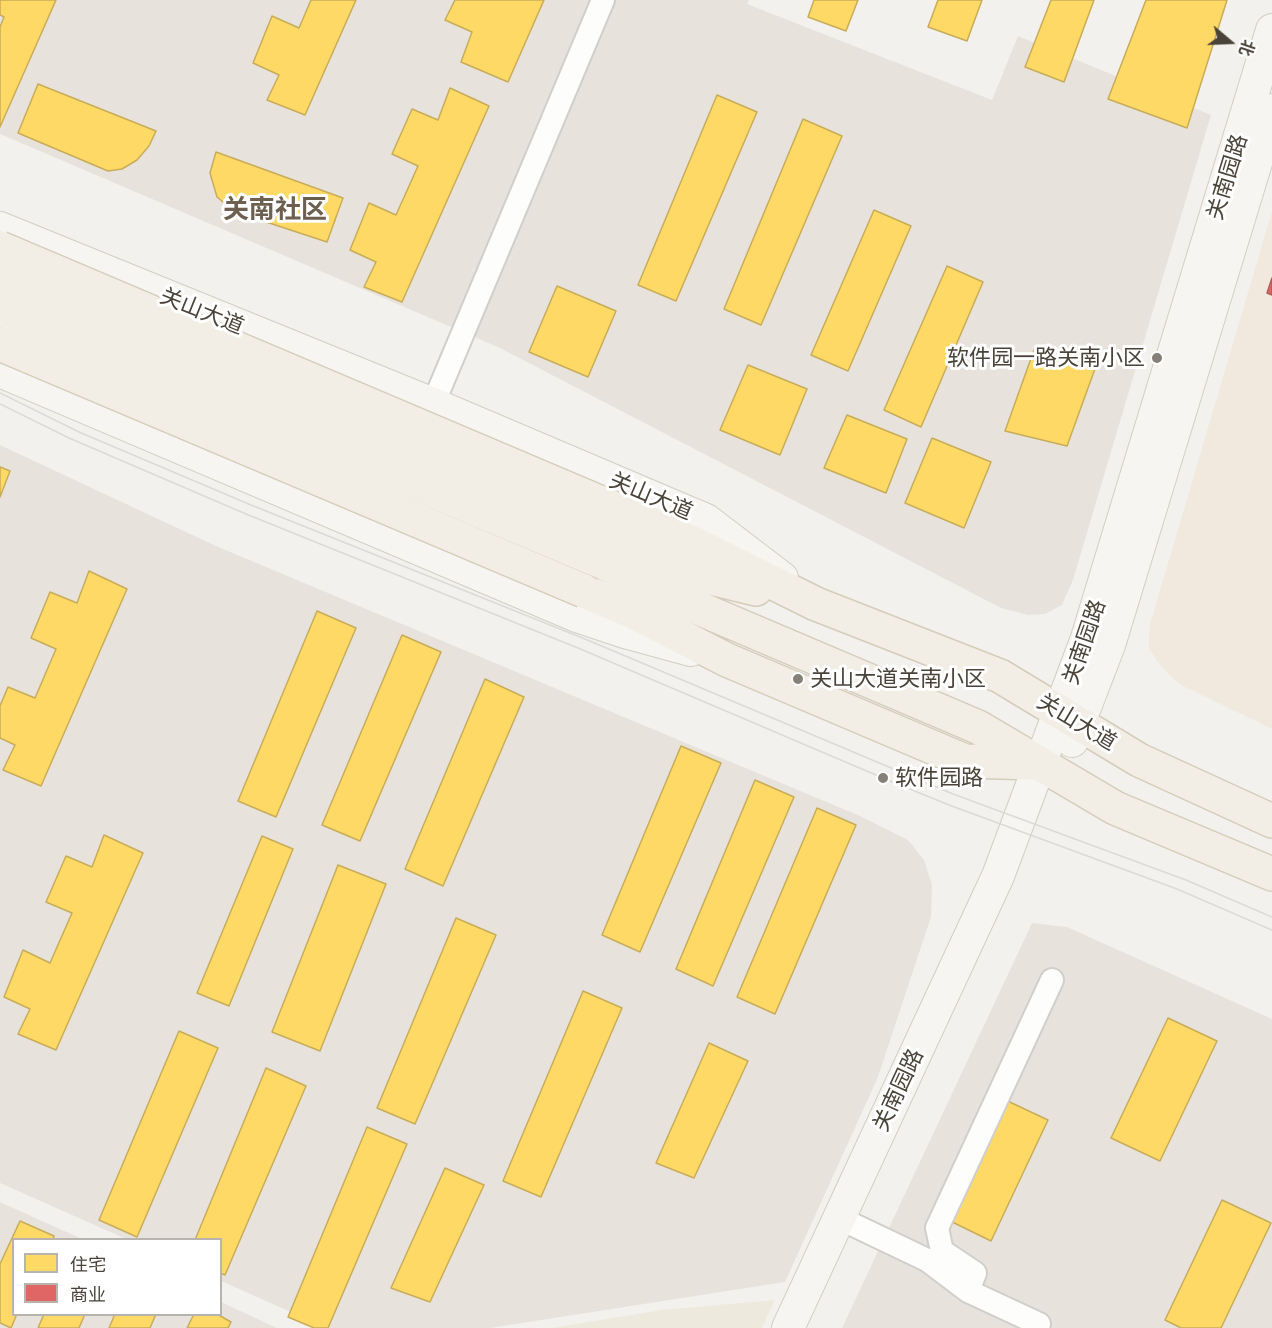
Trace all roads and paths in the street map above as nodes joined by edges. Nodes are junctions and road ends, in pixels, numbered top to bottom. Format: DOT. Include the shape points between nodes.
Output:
graph roads {
  1 [pos="603,0"];
  2 [pos="1272,30"];
  3 [pos="1272,110"];
  4 [pos="0,228"];
  5 [pos="0,248"];
  6 [pos="0,282"];
  7 [pos="0,309"];
  8 [pos="0,344"];
  9 [pos="0,371"];
  10 [pos="433,404"];
  11 [pos="383,533"];
  12 [pos="614,539"];
  13 [pos="816,604"];
  14 [pos="727,660"];
  15 [pos="1069,717"];
  16 [pos="1049,769"];
  17 [pos="1272,821"];
  18 [pos="1272,874"];
  19 [pos="1052,980"];
  20 [pos="848,1222"];
  21 [pos="968,1291"];
  22 [pos="1039,1324"];
  23 [pos="788,1328"];
  24 [pos="809,1328"];
  1 -- 10 [label="street"];
  2 -- 15 [label="main road, 关南园路" via="1087,638"];
  3 -- 15 [label="main road, 关南园路" via="1109,645"];
  4 -- 10 [label="main road, 关山大道"];
  5 -- 12 [label="main road, bridge"];
  6 -- 12 [label="main road, bridge"];
  7 -- 12 [label="main road, bridge"];
  8 -- 14 [label="main road, bridge" via="633,612"];
  9 -- 11 [label="main road"];
  10 -- 11 [label="street"];
  10 -- 13 [label="main road, 关山大道" via="706,520"];
  11 -- 14 [label="main road" via="578,616"];
  12 -- 13 [label="main road" via="682,571"];
  12 -- 16 [label="main road" via="677,599 978,727"];
  13 -- 15 [label="main road, 关山大道" via="1000,676"];
  14 -- 16 [label="main road" via="964,761"];
  15 -- 16 [label="main road, 关南园路"];
  15 -- 17 [label="main road, 关山大道" via="1139,760"];
  16 -- 18 [label="main road" via="1115,808"];
  16 -- 20 [label="main road, 关南园路" via="998,876"];
  19 -- 21 [label="street" via="937,1228 942,1251 975,1273"];
  20 -- 21 [label="street" via="927,1260"];
  20 -- 23 [label="main road, 关南园路"];
  20 -- 24 [label="main road, 关南园路"];
  21 -- 22 [label="street"];
}
